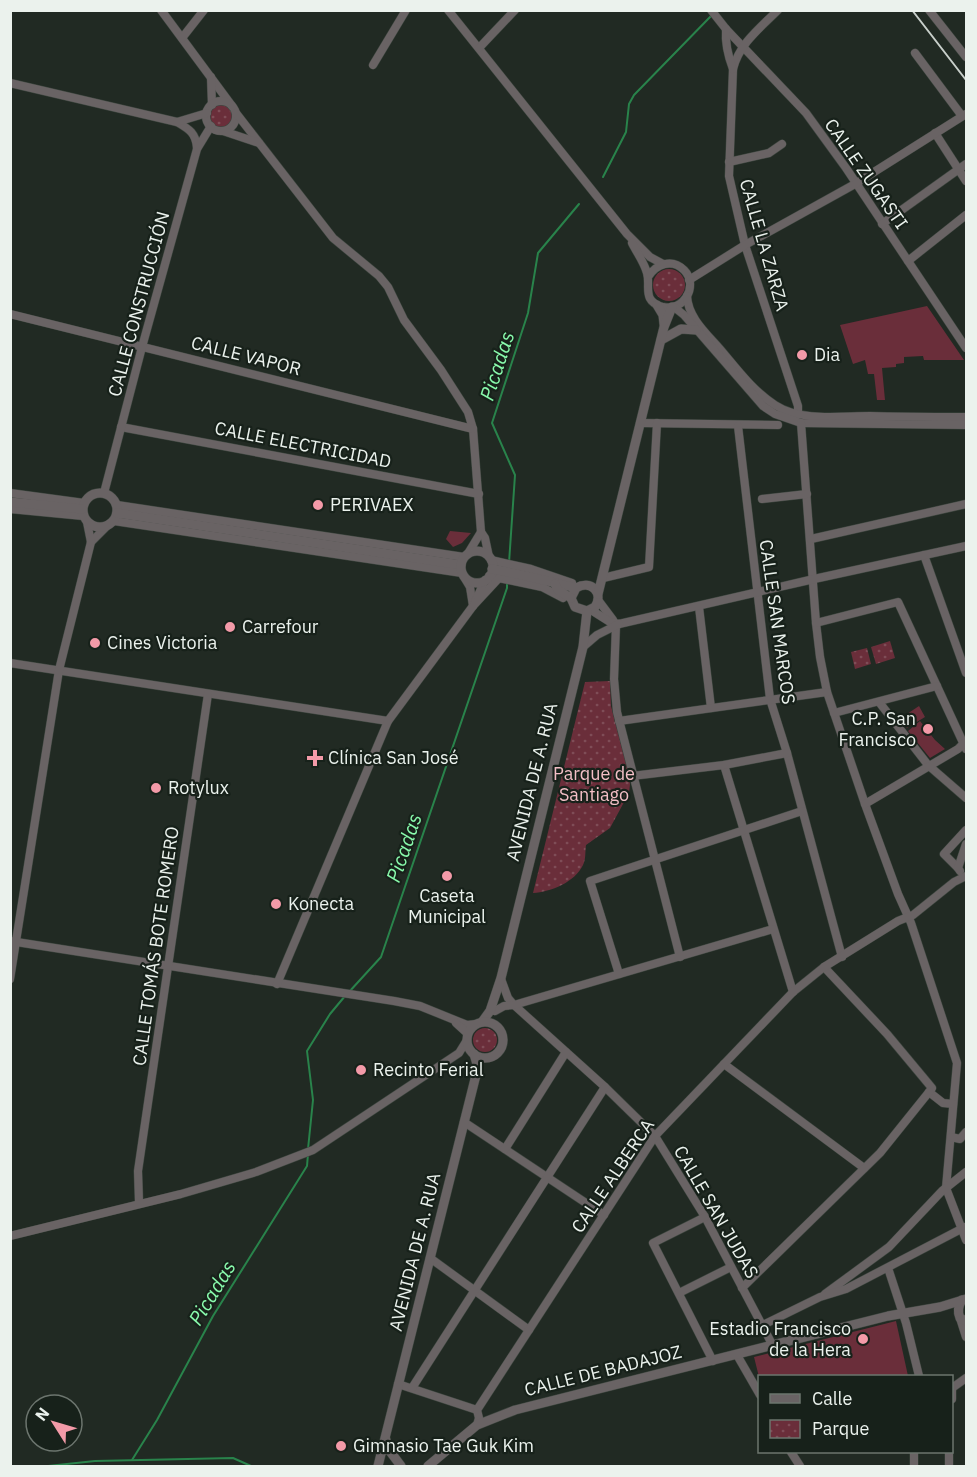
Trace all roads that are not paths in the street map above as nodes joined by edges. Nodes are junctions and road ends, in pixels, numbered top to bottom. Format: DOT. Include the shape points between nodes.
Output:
graph roads {
  1 [pos="161,10"];
  2 [pos="204,10"];
  3 [pos="406,10"];
  4 [pos="448,10"];
  5 [pos="515,10"];
  6 [pos="778,10"];
  7 [pos="929,10"];
  8 [pos="713,13"];
  9 [pos="726,29"];
  10 [pos="182,38"];
  11 [pos="743,45"];
  12 [pos="479,48"];
  13 [pos="915,53"];
  14 [pos="966,57"];
  15 [pos="373,65"];
  16 [pos="733,69"];
  17 [pos="211,76"];
  18 [pos="10,83"];
  19 [pos="212,105"];
  20 [pos="234,109"];
  21 [pos="207,113"];
  22 [pos="964,115"];
  23 [pos="177,122"];
  24 [pos="211,126"];
  25 [pos="223,131"];
  26 [pos="935,134"];
  27 [pos="260,144"];
  28 [pos="782,144"];
  29 [pos="197,149"];
  30 [pos="729,162"];
  31 [pos="966,164"];
  32 [pos="959,169"];
  33 [pos="966,181"];
  34 [pos="855,184"];
  35 [pos="966,215"];
  36 [pos="882,224"];
  37 [pos="627,234"];
  38 [pos="745,245"];
  39 [pos="908,261"];
  40 [pos="663,264"];
  41 [pos="648,277"];
  42 [pos="690,280"];
  43 [pos="687,296"];
  44 [pos="657,304"];
  45 [pos="673,307"];
  46 [pos="10,314"];
  47 [pos="664,327"];
  48 [pos="696,330"];
  49 [pos="661,340"];
  50 [pos="142,347"];
  51 [pos="966,348"];
  52 [pos="798,414"];
  53 [pos="966,417"];
  54 [pos="640,423"];
  55 [pos="657,423"];
  56 [pos="801,423"];
  57 [pos="778,425"];
  58 [pos="966,425"];
  59 [pos="121,426"];
  60 [pos="738,426"];
  61 [pos="473,429"];
  62 [pos="10,493"];
  63 [pos="104,493"];
  64 [pos="478,494"];
  65 [pos="807,494"];
  66 [pos="762,499"];
  67 [pos="10,502"];
  68 [pos="966,504"];
  69 [pos="10,509"];
  70 [pos="84,512"];
  71 [pos="113,516"];
  72 [pos="481,532"];
  73 [pos="811,539"];
  74 [pos="91,542"];
  75 [pos="966,546"];
  76 [pos="924,555"];
  77 [pos="606,564"];
  78 [pos="463,565"];
  79 [pos="499,571"];
  80 [pos="603,578"];
  81 [pos="814,579"];
  82 [pos="555,584"];
  83 [pos="581,586"];
  84 [pos="757,592"];
  85 [pos="598,597"];
  86 [pos="573,603"];
  87 [pos="473,606"];
  88 [pos="699,607"];
  89 [pos="589,611"];
  90 [pos="816,622"];
  91 [pos="618,624"];
  92 [pos="583,646"];
  93 [pos="10,663"];
  94 [pos="58,670"];
  95 [pos="966,673"];
  96 [pos="937,686"];
  97 [pos="827,692"];
  98 [pos="208,694"];
  99 [pos="770,699"];
  100 [pos="879,702"];
  101 [pos="711,708"];
  102 [pos="834,713"];
  103 [pos="387,721"];
  104 [pos="619,722"];
  105 [pos="966,744"];
  106 [pos="787,753"];
  107 [pos="724,765"];
  108 [pos="928,765"];
  109 [pos="632,776"];
  110 [pos="966,798"];
  111 [pos="865,804"];
  112 [pos="802,811"];
  113 [pos="966,830"];
  114 [pos="743,831"];
  115 [pos="966,844"];
  116 [pos="655,861"];
  117 [pos="958,868"];
  118 [pos="965,876"];
  119 [pos="908,918"];
  120 [pos="773,929"];
  121 [pos="13,942"];
  122 [pos="680,957"];
  123 [pos="842,957"];
  124 [pos="169,966"];
  125 [pos="825,967"];
  126 [pos="619,974"];
  127 [pos="501,978"];
  128 [pos="10,979"];
  129 [pos="277,984"];
  130 [pos="792,992"];
  131 [pos="496,995"];
  132 [pos="508,998"];
  133 [pos="514,1005"];
  134 [pos="495,1011"];
  135 [pos="455,1022"];
  136 [pos="479,1023"];
  137 [pos="495,1025"];
  138 [pos="467,1037"];
  139 [pos="566,1052"];
  140 [pos="459,1053"];
  141 [pos="473,1053"];
  142 [pos="488,1058"];
  143 [pos="724,1064"];
  144 [pos="476,1075"];
  145 [pos="605,1087"];
  146 [pos="929,1092"];
  147 [pos="953,1104"];
  148 [pos="464,1122"];
  149 [pos="966,1132"];
  150 [pos="655,1136"];
  151 [pos="951,1137"];
  152 [pos="505,1149"];
  153 [pos="864,1168"];
  154 [pos="966,1173"];
  155 [pos="547,1177"];
  156 [pos="946,1188"];
  157 [pos="139,1202"];
  158 [pos="604,1215"];
  159 [pos="705,1217"];
  160 [pos="964,1228"];
  161 [pos="10,1236"];
  162 [pos="966,1240"];
  163 [pos="430,1258"];
  164 [pos="731,1267"];
  165 [pos="888,1268"];
  166 [pos="742,1288"];
  167 [pos="476,1290"];
  168 [pos="679,1293"];
  169 [pos="820,1297"];
  170 [pos="964,1299"];
  171 [pos="940,1307"];
  172 [pos="903,1313"];
  173 [pos="963,1319"];
  174 [pos="762,1325"];
  175 [pos="529,1330"];
  176 [pos="966,1337"];
  177 [pos="773,1346"];
  178 [pos="737,1355"];
  179 [pos="713,1361"];
  180 [pos="918,1375"];
  181 [pos="966,1378"];
  182 [pos="398,1384"];
  183 [pos="953,1387"];
  184 [pos="412,1388"];
  185 [pos="758,1393"];
  186 [pos="477,1410"];
  187 [pos="477,1425"];
  188 [pos="385,1438"];
  189 [pos="794,1453"];
  190 [pos="429,1466"];
  191 [pos="378,1467"];
  192 [pos="401,1467"];
  193 [pos="800,1467"];
  1 -- 10 [label="street"];
  2 -- 10 [label="street"];
  3 -- 15 [label="street"];
  4 -- 12 [label="street"];
  5 -- 12 [label="street"];
  6 -- 11 [label="street"];
  7 -- 14 [label="street"];
  8 -- 9 [label="street, CALLE ZUGASTI"];
  9 -- 11 [label="street, CALLE ZUGASTI"];
  9 -- 16 [label="street"];
  10 -- 17 [label="street"];
  11 -- 16 [label="street, CALLE LA ZARZA"];
  11 -- 34 [label="street, CALLE ZUGASTI" via="806,113"];
  12 -- 37 [label="street"];
  13 -- 22 [label="street"];
  16 -- 30 [label="street, CALLE LA ZARZA"];
  17 -- 19 [label="street"];
  17 -- 20 [label="street"];
  18 -- 23 [label="street"];
  19 -- 20 [label="street" via="225,102"];
  19 -- 21 [label="street"];
  20 -- 25 [label="street" via="235,122"];
  20 -- 27 [label="street"];
  21 -- 23 [label="street"];
  21 -- 24 [label="street"];
  22 -- 26 [label="street"];
  23 -- 29 [label="street" via="191,130"];
  24 -- 25 [label="street"];
  24 -- 29 [label="street, CALLE CONSTRUCCIÓN"];
  25 -- 27 [label="street"];
  26 -- 32 [label="street"];
  26 -- 34 [label="street"];
  27 -- 61 [label="street" via="333,238 388,287 404,320 468,412"];
  28 -- 30 [label="street" via="769,153"];
  29 -- 50 [label="street, CALLE CONSTRUCCIÓN"];
  30 -- 38 [label="street, CALLE LA ZARZA"];
  31 -- 32 [label="street"];
  32 -- 33 [label="street"];
  32 -- 36 [label="street"];
  34 -- 36 [label="street, CALLE ZUGASTI"];
  34 -- 38 [label="street"];
  35 -- 39 [label="street"];
  36 -- 39 [label="street, CALLE ZUGASTI"];
  37 -- 40 [label="street"];
  37 -- 41 [label="street"];
  38 -- 42 [label="street"];
  38 -- 52 [label="street, CALLE LA ZARZA"];
  39 -- 51 [label="street, CALLE ZUGASTI"];
  40 -- 41 [label="street"];
  40 -- 42 [label="street" via="679,267"];
  41 -- 44 [label="street" via="646,289"];
  42 -- 43 [label="street"];
  43 -- 45 [label="street"];
  43 -- 52 [label="street" via="689,311 700,326 759,393 776,406"];
  44 -- 45 [label="street"];
  44 -- 47 [label="street"];
  45 -- 47 [label="street"];
  45 -- 48 [label="street"];
  46 -- 50 [label="street, CALLE VAPOR"];
  47 -- 49 [label="street"];
  48 -- 49 [label="street" via="681,329"];
  48 -- 56 [label="street" via="763,406"];
  49 -- 54 [label="street"];
  50 -- 59 [label="street, CALLE CONSTRUCCIÓN"];
  50 -- 61 [label="street, CALLE VAPOR"];
  52 -- 53 [label="street"];
  54 -- 55 [label="street"];
  54 -- 77 [label="street"];
  55 -- 60 [label="street"];
  55 -- 80 [label="street" via="649,567"];
  56 -- 58 [label="street"];
  56 -- 65 [label="street"];
  57 -- 60 [label="street"];
  59 -- 63 [label="street, CALLE CONSTRUCCIÓN"];
  59 -- 64 [label="street, CALLE ELECTRICIDAD"];
  60 -- 84 [label="street, CALLE SAN MARCOS"];
  61 -- 64 [label="street"];
  62 -- 70 [label="street"];
  63 -- 70 [label="street" via="93,494"];
  63 -- 71 [label="street" via="111,497"];
  64 -- 72 [label="street"];
  65 -- 66 [label="street"];
  65 -- 73 [label="street"];
  67 -- 70 [label="street"];
  68 -- 73 [label="street"];
  69 -- 70 [label="street"];
  70 -- 71 [label="street" via="94,527"];
  70 -- 74 [label="street"];
  71 -- 74 [label="street"];
  71 -- 78 [label="street" via="231,529"];
  72 -- 78 [label="street"];
  72 -- 79 [label="street"];
  73 -- 81 [label="street"];
  74 -- 94 [label="street"];
  75 -- 76 [label="street"];
  76 -- 81 [label="street"];
  76 -- 95 [label="street"];
  77 -- 80 [label="street"];
  77 -- 83 [label="street"];
  78 -- 79 [label="street" via="474,583"];
  78 -- 79 [label="street" via="476,551"];
  78 -- 87 [label="street"];
  79 -- 82 [label="street"];
  79 -- 83 [label="street" via="531,568"];
  79 -- 86 [label="street"];
  79 -- 87 [label="street"];
  79 -- 87 [label="street"];
  80 -- 85 [label="street"];
  81 -- 84 [label="street"];
  81 -- 90 [label="street"];
  82 -- 83 [label="street"];
  82 -- 86 [label="street"];
  83 -- 85 [label="street" via="594,587"];
  83 -- 86 [label="street"];
  84 -- 88 [label="street"];
  84 -- 99 [label="street, CALLE SAN MARCOS"];
  85 -- 89 [label="street"];
  85 -- 91 [label="street"];
  86 -- 89 [label="street"];
  86 -- 92 [label="street, AVENIDA DE A. RUA"];
  87 -- 103 [label="street"];
  88 -- 91 [label="street"];
  88 -- 101 [label="street"];
  89 -- 91 [label="street"];
  89 -- 92 [label="street, AVENIDA DE A. RUA"];
  90 -- 96 [label="street" via="898,602"];
  90 -- 97 [label="street"];
  91 -- 92 [label="street"];
  91 -- 104 [label="street" via="614,679"];
  92 -- 127 [label="street, AVENIDA DE A. RUA"];
  93 -- 94 [label="street"];
  94 -- 98 [label="street"];
  94 -- 121 [label="street"];
  96 -- 100 [label="street"];
  96 -- 105 [label="street"];
  97 -- 99 [label="street"];
  97 -- 102 [label="street"];
  98 -- 103 [label="street"];
  98 -- 124 [label="street, CALLE TOMÁS BOTE ROMERO"];
  99 -- 101 [label="street"];
  99 -- 106 [label="street, CALLE SAN MARCOS"];
  100 -- 102 [label="street"];
  100 -- 108 [label="street"];
  101 -- 104 [label="street"];
  102 -- 111 [label="street"];
  103 -- 129 [label="street"];
  104 -- 109 [label="street"];
  105 -- 108 [label="street"];
  106 -- 107 [label="street"];
  106 -- 112 [label="street, CALLE SAN MARCOS"];
  107 -- 109 [label="street"];
  107 -- 114 [label="street"];
  108 -- 110 [label="street"];
  108 -- 111 [label="street"];
  109 -- 116 [label="street"];
  111 -- 119 [label="street"];
  112 -- 114 [label="street"];
  112 -- 123 [label="street, CALLE SAN MARCOS"];
  113 -- 117 [label="street" via="944,854"];
  114 -- 116 [label="street"];
  114 -- 120 [label="street"];
  115 -- 117 [label="street"];
  116 -- 122 [label="street"];
  116 -- 126 [label="street" via="590,881"];
  117 -- 118 [label="street"];
  118 -- 119 [label="street, CALLE ALBERCA"];
  119 -- 123 [label="street, CALLE ALBERCA"];
  119 -- 147 [label="street" via="957,1063"];
  120 -- 122 [label="street"];
  120 -- 130 [label="street"];
  121 -- 124 [label="street"];
  121 -- 128 [label="street"];
  122 -- 126 [label="street"];
  123 -- 125 [label="street, CALLE ALBERCA"];
  124 -- 129 [label="street"];
  124 -- 157 [label="street, CALLE TOMÁS BOTE ROMERO" via="138,1171"];
  125 -- 130 [label="street, CALLE ALBERCA"];
  125 -- 146 [label="street" via="932,1088"];
  126 -- 133 [label="street"];
  127 -- 131 [label="street, AVENIDA DE A. RUA"];
  127 -- 132 [label="street, CALLE SAN JUDAS"];
  129 -- 135 [label="street" via="420,1006"];
  130 -- 143 [label="street, CALLE ALBERCA"];
  131 -- 132 [label="street"];
  131 -- 134 [label="street, AVENIDA DE A. RUA"];
  131 -- 136 [label="street, AVENIDA DE A. RUA" via="488,1017"];
  132 -- 133 [label="street, CALLE SAN JUDAS"];
  133 -- 134 [label="street"];
  133 -- 139 [label="street, CALLE SAN JUDAS"];
  134 -- 137 [label="street, AVENIDA DE A. RUA"];
  135 -- 136 [label="street"];
  135 -- 138 [label="street"];
  136 -- 137 [label="street"];
  136 -- 138 [label="street"];
  137 -- 142 [label="street" via="503,1037 502,1044"];
  138 -- 140 [label="street"];
  138 -- 141 [label="street"];
  139 -- 145 [label="street, CALLE SAN JUDAS"];
  139 -- 152 [label="street"];
  140 -- 141 [label="street"];
  140 -- 157 [label="street" via="313,1150 256,1172"];
  141 -- 142 [label="street"];
  141 -- 144 [label="street, AVENIDA DE A. RUA"];
  142 -- 144 [label="street, AVENIDA DE A. RUA"];
  143 -- 150 [label="street, CALLE ALBERCA"];
  143 -- 153 [label="street"];
  144 -- 148 [label="street, AVENIDA DE A. RUA"];
  145 -- 150 [label="street, CALLE SAN JUDAS"];
  145 -- 155 [label="street"];
  146 -- 147 [label="street" via="943,1103"];
  146 -- 153 [label="street"];
  147 -- 151 [label="street"];
  148 -- 152 [label="street"];
  148 -- 163 [label="street, AVENIDA DE A. RUA"];
  149 -- 151 [label="street" via="960,1139"];
  150 -- 158 [label="street, CALLE ALBERCA"];
  150 -- 159 [label="street, CALLE SAN JUDAS"];
  151 -- 156 [label="street"];
  152 -- 155 [label="street"];
  153 -- 166 [label="street"];
  154 -- 156 [label="street"];
  155 -- 158 [label="street"];
  155 -- 167 [label="street"];
  156 -- 160 [label="street"];
  156 -- 169 [label="street" via="889,1247"];
  157 -- 161 [label="street"];
  158 -- 175 [label="street, CALLE ALBERCA"];
  159 -- 164 [label="street, CALLE SAN JUDAS"];
  159 -- 168 [label="street" via="653,1244"];
  160 -- 162 [label="street"];
  160 -- 165 [label="street"];
  163 -- 167 [label="street"];
  163 -- 182 [label="street, AVENIDA DE A. RUA"];
  164 -- 166 [label="street, CALLE SAN JUDAS"];
  164 -- 168 [label="street"];
  165 -- 169 [label="street"];
  165 -- 172 [label="street"];
  166 -- 174 [label="street, CALLE SAN JUDAS"];
  167 -- 175 [label="street"];
  167 -- 184 [label="street"];
  168 -- 179 [label="street"];
  169 -- 174 [label="street"];
  170 -- 171 [label="street, CALLE DE BADAJOZ"];
  170 -- 173 [label="street, CALLE DE BADAJOZ" via="958,1309"];
  171 -- 172 [label="street, CALLE DE BADAJOZ"];
  171 -- 173 [label="street"];
  172 -- 177 [label="street, CALLE DE BADAJOZ"];
  172 -- 180 [label="street"];
  173 -- 176 [label="street"];
  174 -- 177 [label="street, CALLE SAN JUDAS"];
  175 -- 186 [label="street, CALLE ALBERCA"];
  177 -- 178 [label="street, CALLE DE BADAJOZ"];
  178 -- 179 [label="street, CALLE DE BADAJOZ"];
  178 -- 185 [label="street"];
  179 -- 187 [label="street, CALLE DE BADAJOZ" via="515,1410"];
  181 -- 183 [label="street"];
  182 -- 184 [label="street"];
  182 -- 188 [label="street, AVENIDA DE A. RUA"];
  184 -- 186 [label="street"];
  186 -- 187 [label="street"];
  187 -- 190 [label="street, CALLE DE BADAJOZ"];
  188 -- 191 [label="street, AVENIDA DE A. RUA"];
  188 -- 192 [label="street"];
  189 -- 193 [label="street"];
}
